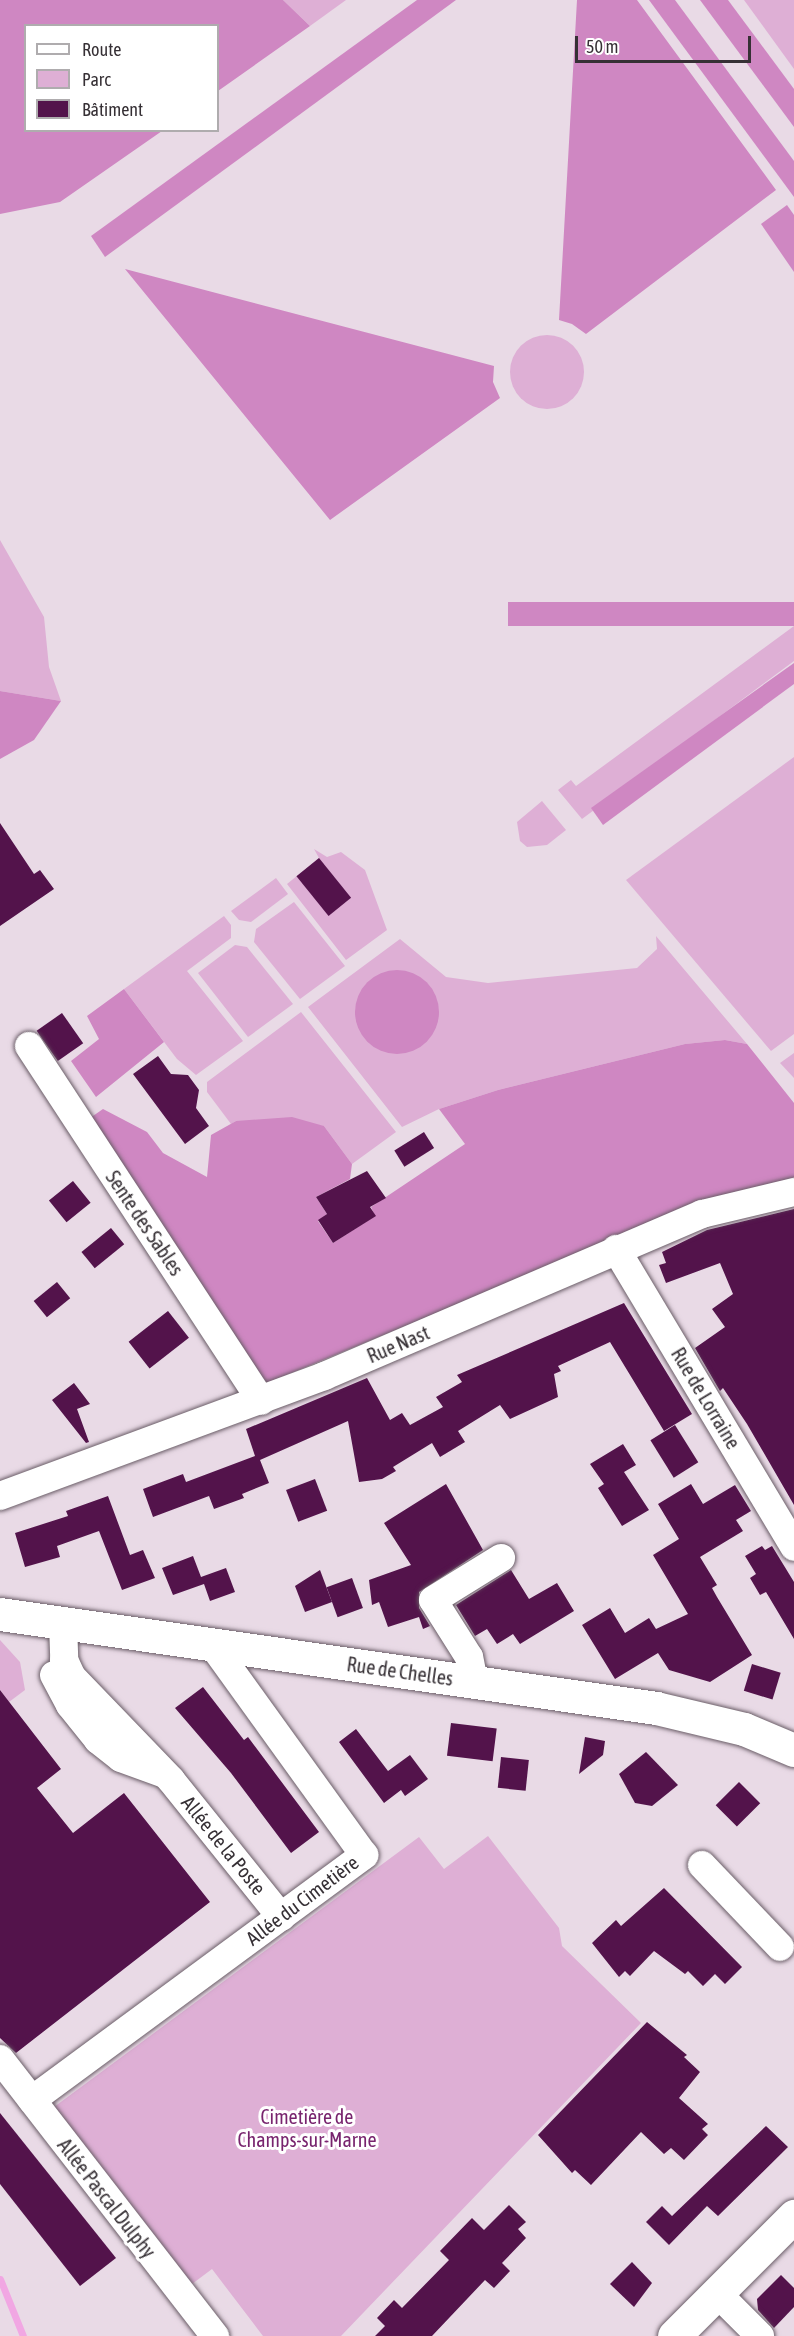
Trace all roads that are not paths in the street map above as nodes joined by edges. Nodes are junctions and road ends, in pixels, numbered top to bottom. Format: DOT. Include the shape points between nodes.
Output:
graph roads {
  1 [pos="29,1046"];
  2 [pos="794,1192"];
  3 [pos="616,1249"];
  4 [pos="261,1401"];
  5 [pos="0,1496"];
  6 [pos="794,1547"];
  7 [pos="501,1558"];
  8 [pos="0,1614"];
  9 [pos="54,1621"];
  10 [pos="212,1644"];
  11 [pos="474,1682"];
  12 [pos="794,1750"];
  13 [pos="702,1865"];
  14 [pos="281,1917"];
  15 [pos="780,1947"];
  16 [pos="0,2059"];
  17 [pos="32,2100"];
  18 [pos="794,2216"];
  19 [pos="717,2293"];
  20 [pos="215,2336"];
  21 [pos="674,2336"];
  22 [pos="760,2336"];
  1 -- 4 [label="street, Sente des Sables"];
  2 -- 3 [label="street, Rue Nast" via="702,1214"];
  3 -- 4 [label="street, Rue Nast"];
  3 -- 6 [label="street, Rue de Lorraine"];
  4 -- 5 [label="street, Rue Nast"];
  7 -- 11 [label="street" via="433,1600 469,1657"];
  8 -- 9 [label="main road, Rue de Chelles"];
  9 -- 10 [label="main road, Rue de Chelles"];
  9 -- 14 [label="street, Allée de la Poste" via="72,1677 165,1774"];
  10 -- 11 [label="main road, Rue de Chelles"];
  10 -- 14 [label="street, Allée du Cimetière" via="364,1855"];
  11 -- 12 [label="main road, Rue de Chelles" via="708,1719"];
  13 -- 15 [label="street"];
  14 -- 17 [label="street, Allée du Cimetière"];
  16 -- 17 [label="street, Allée Pascal Dulphy"];
  17 -- 20 [label="street, Allée Pascal Dulphy"];
  18 -- 19 [label="main road"];
  19 -- 21 [label="main road"];
  19 -- 22 [label="street"];
}
